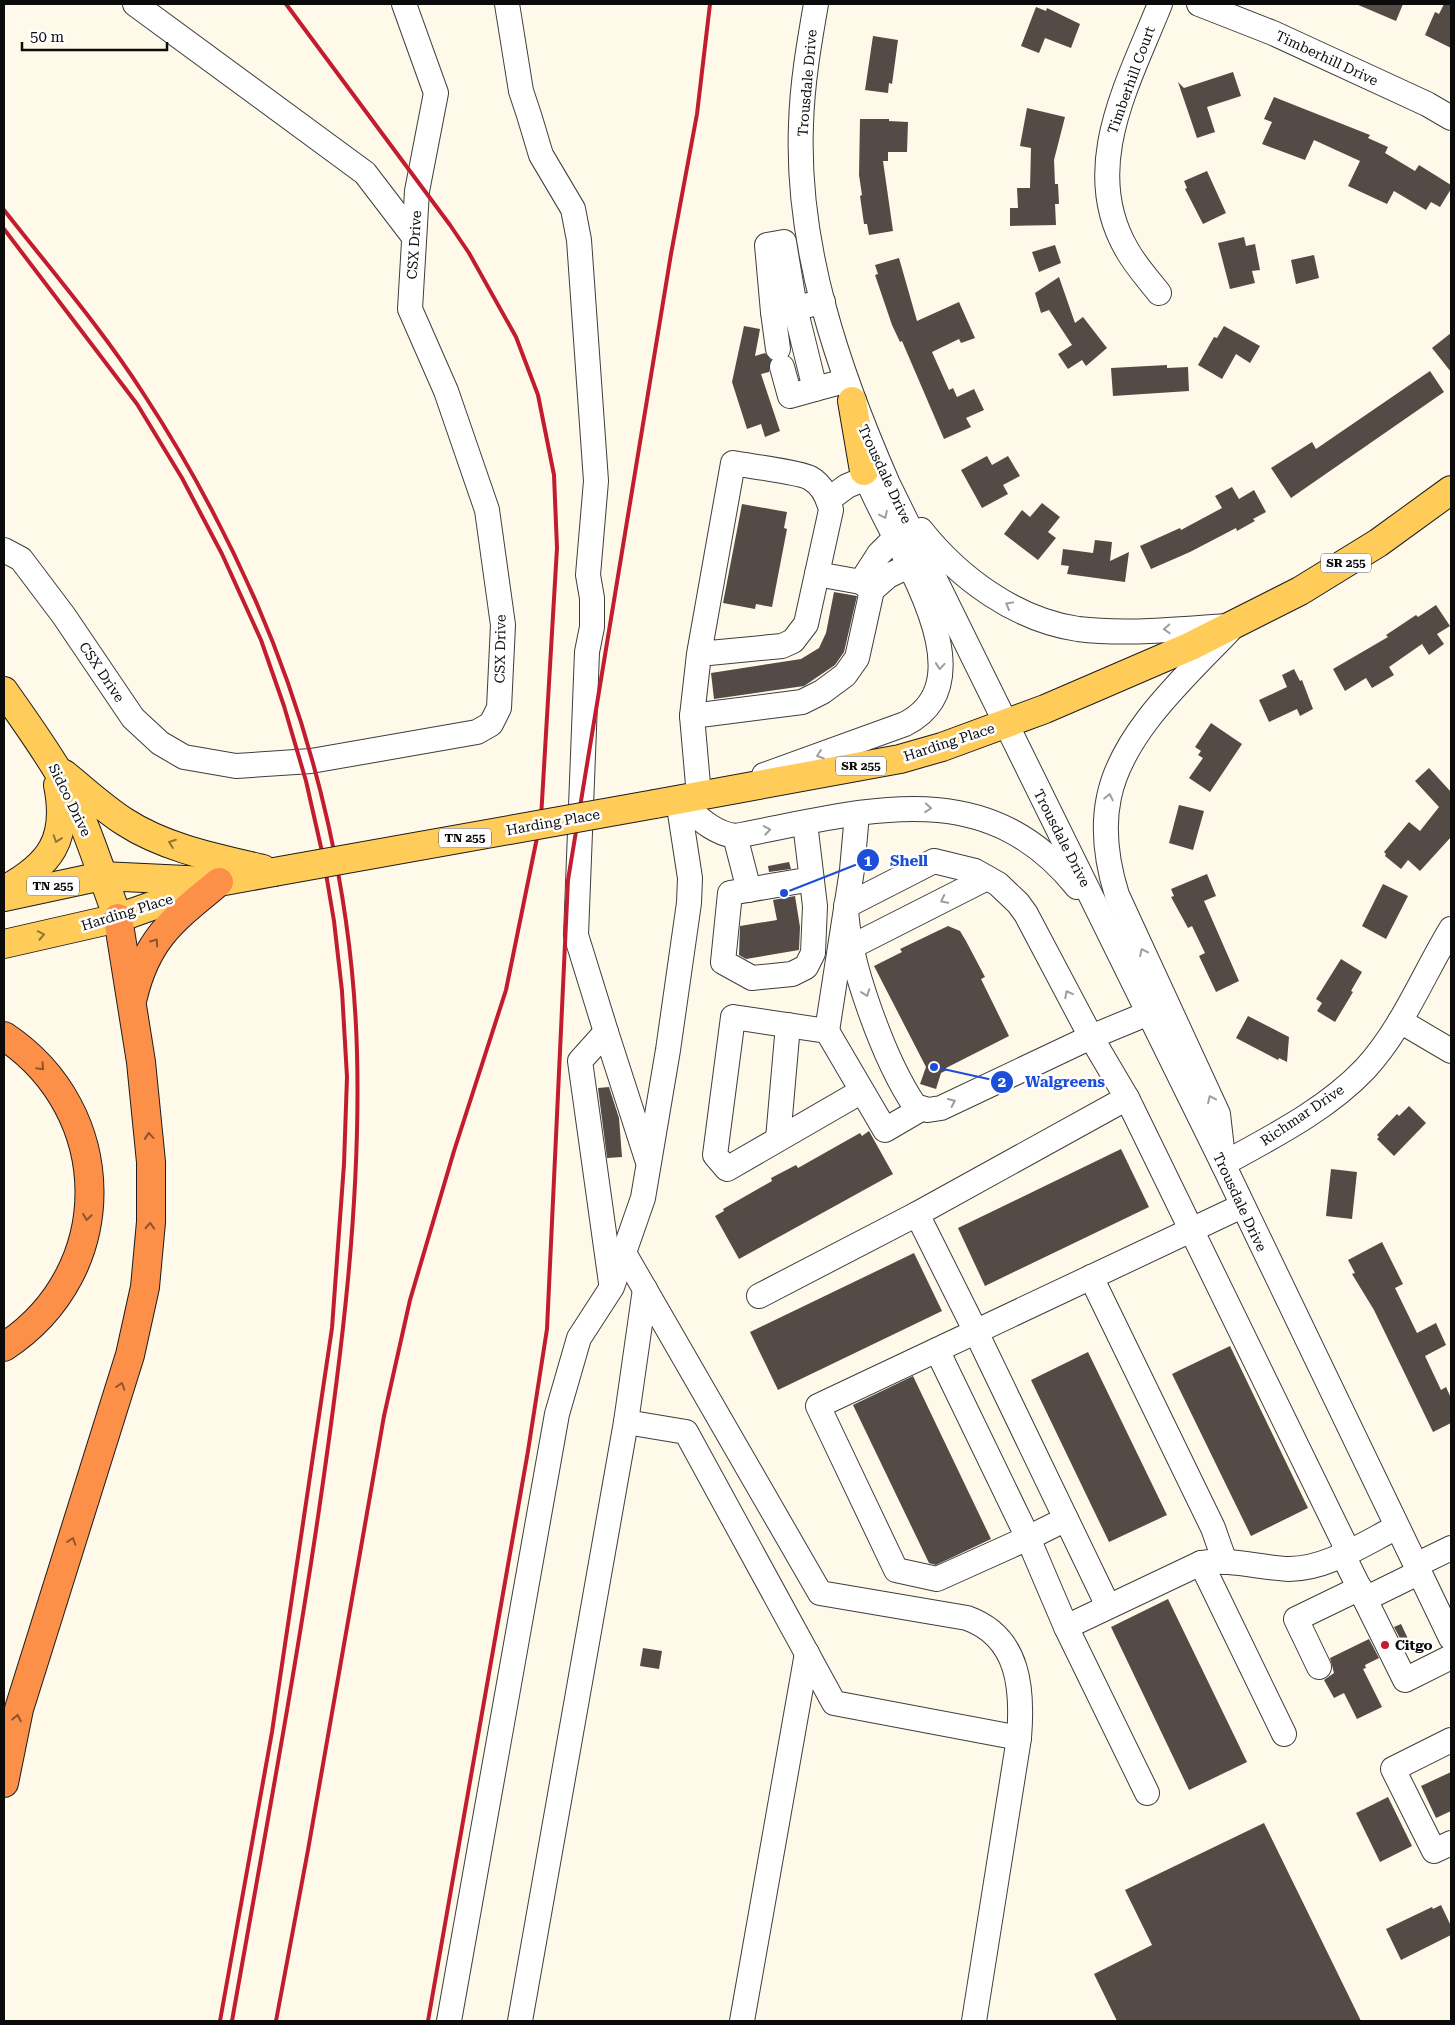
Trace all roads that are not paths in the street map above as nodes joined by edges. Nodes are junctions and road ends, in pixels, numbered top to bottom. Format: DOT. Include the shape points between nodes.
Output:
graph roads {
  1 [pos="135,4"];
  2 [pos="404,4"];
  3 [pos="507,4"];
  4 [pos="816,4"];
  5 [pos="1160,4"];
  6 [pos="1199,4"];
  7 [pos="1451,118"];
  8 [pos="414,237"];
  9 [pos="1159,293"];
  10 [pos="823,302"];
  11 [pos="784,310"];
  12 [pos="809,390"];
  13 [pos="849,391"];
  14 [pos="871,473"];
  15 [pos="1451,490"];
  16 [pos="895,498"];
  17 [pos="828,500"];
  18 [pos="896,538"];
  19 [pos="4,550"];
  20 [pos="917,562"];
  21 [pos="817,574"];
  22 [pos="867,586"];
  23 [pos="1233,626"];
  24 [pos="699,654"];
  25 [pos="4,691"];
  26 [pos="692,716"];
  27 [pos="1005,724"];
  28 [pos="53,763"];
  29 [pos="686,798"];
  30 [pos="856,814"];
  31 [pos="805,823"];
  32 [pos="736,836"];
  33 [pos="219,870"];
  34 [pos="102,876"];
  35 [pos="987,878"];
  36 [pos="813,886"];
  37 [pos="4,890"];
  38 [pos="748,890"];
  39 [pos="4,897"];
  40 [pos="847,898"];
  41 [pos="1102,916"];
  42 [pos="118,918"];
  43 [pos="1451,930"];
  44 [pos="4,944"];
  45 [pos="851,947"];
  46 [pos="131,1003"];
  47 [pos="1149,1013"];
  48 [pos="1400,1021"];
  49 [pos="788,1025"];
  50 [pos="827,1031"];
  51 [pos="606,1032"];
  52 [pos="4,1036"];
  53 [pos="1091,1037"];
  54 [pos="1451,1051"];
  55 [pos="862,1091"];
  56 [pos="1127,1098"];
  57 [pos="921,1109"];
  58 [pos="778,1139"];
  59 [pos="649,1162"];
  60 [pos="1223,1164"];
  61 [pos="1242,1206"];
  62 [pos="917,1214"];
  63 [pos="1193,1229"];
  64 [pos="624,1253"];
  65 [pos="1091,1277"];
  66 [pos="612,1287"];
  67 [pos="645,1289"];
  68 [pos="759,1296"];
  69 [pos="976,1332"];
  70 [pos="4,1347"];
  71 [pos="937,1350"];
  72 [pos="626,1422"];
  73 [pos="1066,1519"];
  74 [pos="1397,1527"];
  75 [pos="1028,1538"];
  76 [pos="1451,1548"];
  77 [pos="1345,1552"];
  78 [pos="1224,1562"];
  79 [pos="1200,1563"];
  80 [pos="1418,1569"];
  81 [pos="1362,1594"];
  82 [pos="1108,1606"];
  83 [pos="1066,1628"];
  84 [pos="1451,1638"];
  85 [pos="807,1653"];
  86 [pos="1451,1657"];
  87 [pos="1319,1667"];
  88 [pos="1284,1734"];
  89 [pos="1019,1738"];
  90 [pos="1451,1740"];
  91 [pos="4,1783"];
  92 [pos="1147,1793"];
  93 [pos="1451,1842"];
  94 [pos="449,2021"];
  95 [pos="520,2021"];
  96 [pos="742,2021"];
  97 [pos="974,2021"];
  1 -- 8 [label="street" via="365,173"];
  2 -- 8 [label="street, CSX Drive" via="436,93 417,191"];
  3 -- 51 [label="street" via="521,91 542,155 572,209 583,275 596,481 588,575 592,627 587,652 576,935"];
  4 -- 10 [label="street, Trousdale Drive" via="801,126 805,204"];
  5 -- 9 [label="street, Timberhill Court" via="1110,133 1107,180 1112,212 1126,249"];
  6 -- 7 [label="street, Timberhill Drive" via="1273,33"];
  8 -- 19 [label="street, CSX Drive" via="410,309 446,391 487,510 503,624 499,708 491,724 477,732 311,762 236,766 184,758 160,743 133,718 21,559"];
  10 -- 11 [label="street"];
  10 -- 13 [label="street, Trousdale Drive"];
  11 -- 12 [label="street"];
  11 -- 12 [label="street" via="780,358 790,396"];
  12 -- 13 [label="street"];
  13 -- 14 [label="main road"];
  14 -- 16 [label="street, Trousdale Drive"];
  14 -- 17 [label="street"];
  14 -- 18 [label="street, one-way"];
  15 -- 23 [label="main road, Harding Place / SR 255" via="1352,560"];
  16 -- 20 [label="street, Trousdale Drive"];
  23 -- 16 [label="street, one-way" via="1104,631 1077,629 1042,620 1008,605 968,577 929,540"];
  17 -- 21 [label="street" via="831,510"];
  17 -- 24 [label="street" via="820,486 809,477 733,463"];
  18 -- 20 [label="street"];
  18 -- 22 [label="street" via="879,554"];
  20 -- 22 [label="street"];
  20 -- 27 [label="street, Trousdale Drive"];
  20 -- 29 [label="street, one-way" via="941,658 934,696 924,712 887,731"];
  21 -- 22 [label="street"];
  21 -- 24 [label="street" via="806,624 793,641 782,646"];
  22 -- 26 [label="street" via="857,658 845,675 828,688 802,702"];
  23 -- 27 [label="main road, Harding Place / SR 255" via="1104,685"];
  60 -- 23 [label="street, one-way" via="1218,1114 1116,895 1108,864 1106,826 1112,784 1140,732 1184,678"];
  24 -- 26 [label="street"];
  25 -- 28 [label="main road, Sidco Drive"];
  26 -- 29 [label="street"];
  27 -- 29 [label="main road, Harding Place / SR 255" via="900,759"];
  27 -- 41 [label="street, Trousdale Drive"];
  33 -- 28 [label="main road, TN 255, one-way" via="141,831 104,807"];
  28 -- 34 [label="main road, Sidco Drive" via="82,820"];
  28 -- 37 [label="main road, one-way" via="60,795 61,824 52,853 36,870"];
  29 -- 32 [label="street" via="712,828"];
  29 -- 33 [label="main road, Harding Place / TN 255, bridge" via="274,872"];
  29 -- 59 [label="street" via="689,903"];
  30 -- 31 [label="street"];
  30 -- 40 [label="street" via="855,850"];
  30 -- 41 [label="street, one-way" via="882,809 921,808 994,823 1021,836 1051,858"];
  32 -- 31 [label="street, one-way"];
  31 -- 36 [label="street"];
  32 -- 38 [label="street"];
  33 -- 34 [label="main road, Harding Place / TN 255"];
  33 -- 42 [label="main road, Harding Place"];
  46 -- 33 [label="highway, one-way" via="138,974 151,947"];
  34 -- 39 [label="main road, Harding Place / TN 255"];
  34 -- 42 [label="main road, Sidco Drive"];
  35 -- 40 [label="street" via="963,867 934,861"];
  35 -- 45 [label="street, one-way"];
  53 -- 35 [label="street, one-way" via="1026,914 1010,895"];
  36 -- 38 [label="street"];
  36 -- 38 [label="street" via="814,952 806,967 792,974 752,978 723,962 730,893"];
  36 -- 40 [label="street"];
  40 -- 45 [label="street" via="846,930"];
  40 -- 50 [label="street"];
  41 -- 47 [label="street, Trousdale Drive"];
  44 -- 42 [label="main road, Harding Place, one-way"];
  42 -- 46 [label="highway"];
  43 -- 48 [label="street, Richmar Drive"];
  45 -- 57 [label="street, one-way" via="896,1074"];
  91 -- 46 [label="highway, one-way" via="19,1710 130,1355 145,1287 151,1222 151,1162 146,1101"];
  47 -- 53 [label="street"];
  47 -- 60 [label="street, Trousdale Drive"];
  48 -- 54 [label="street"];
  48 -- 60 [label="street, Richmar Drive" via="1366,1068 1348,1085 1295,1123"];
  49 -- 50 [label="street"];
  49 -- 58 [label="street"];
  49 -- 58 [label="street" via="733,1017 715,1155 727,1169"];
  50 -- 55 [label="street"];
  51 -- 59 [label="street"];
  51 -- 66 [label="street" via="580,1061"];
  52 -- 70 [label="highway, one-way" via="46,1071 68,1104 87,1157 90,1195 79,1255 66,1282 38,1320"];
  53 -- 56 [label="street"];
  57 -- 53 [label="street, one-way" via="941,1108"];
  55 -- 57 [label="street" via="885,1130"];
  55 -- 58 [label="street"];
  56 -- 62 [label="street"];
  56 -- 63 [label="street"];
  59 -- 64 [label="street" via="643,1198"];
  60 -- 61 [label="street, Trousdale Drive"];
  61 -- 63 [label="street"];
  61 -- 74 [label="street, Trousdale Drive"];
  62 -- 68 [label="street"];
  62 -- 69 [label="street"];
  63 -- 65 [label="street"];
  63 -- 77 [label="street"];
  64 -- 66 [label="street"];
  64 -- 67 [label="street"];
  65 -- 69 [label="street"];
  65 -- 78 [label="street" via="1213,1528"];
  66 -- 94 [label="street" via="579,1338 557,1414"];
  67 -- 72 [label="street"];
  67 -- 89 [label="street" via="820,1593 967,1618 988,1628 1007,1650 1019,1681"];
  69 -- 71 [label="street"];
  69 -- 73 [label="street"];
  71 -- 75 [label="street"];
  71 -- 75 [label="street" via="818,1406 896,1570 937,1578"];
  72 -- 85 [label="street" via="686,1432"];
  72 -- 95 [label="street"];
  73 -- 75 [label="street"];
  73 -- 82 [label="street"];
  74 -- 77 [label="street"];
  74 -- 80 [label="street, Trousdale Drive"];
  75 -- 83 [label="street"];
  76 -- 80 [label="street"];
  77 -- 78 [label="street" via="1315,1565 1291,1569"];
  77 -- 81 [label="street"];
  78 -- 79 [label="street"];
  79 -- 82 [label="street"];
  79 -- 88 [label="street"];
  80 -- 81 [label="street"];
  80 -- 84 [label="street, Trousdale Drive"];
  81 -- 86 [label="street" via="1405,1680"];
  81 -- 87 [label="street" via="1296,1619"];
  82 -- 83 [label="street"];
  83 -- 92 [label="street"];
  85 -- 89 [label="street" via="834,1703"];
  85 -- 96 [label="street"];
  89 -- 97 [label="street"];
  90 -- 93 [label="street" via="1392,1769 1434,1851"];
}
